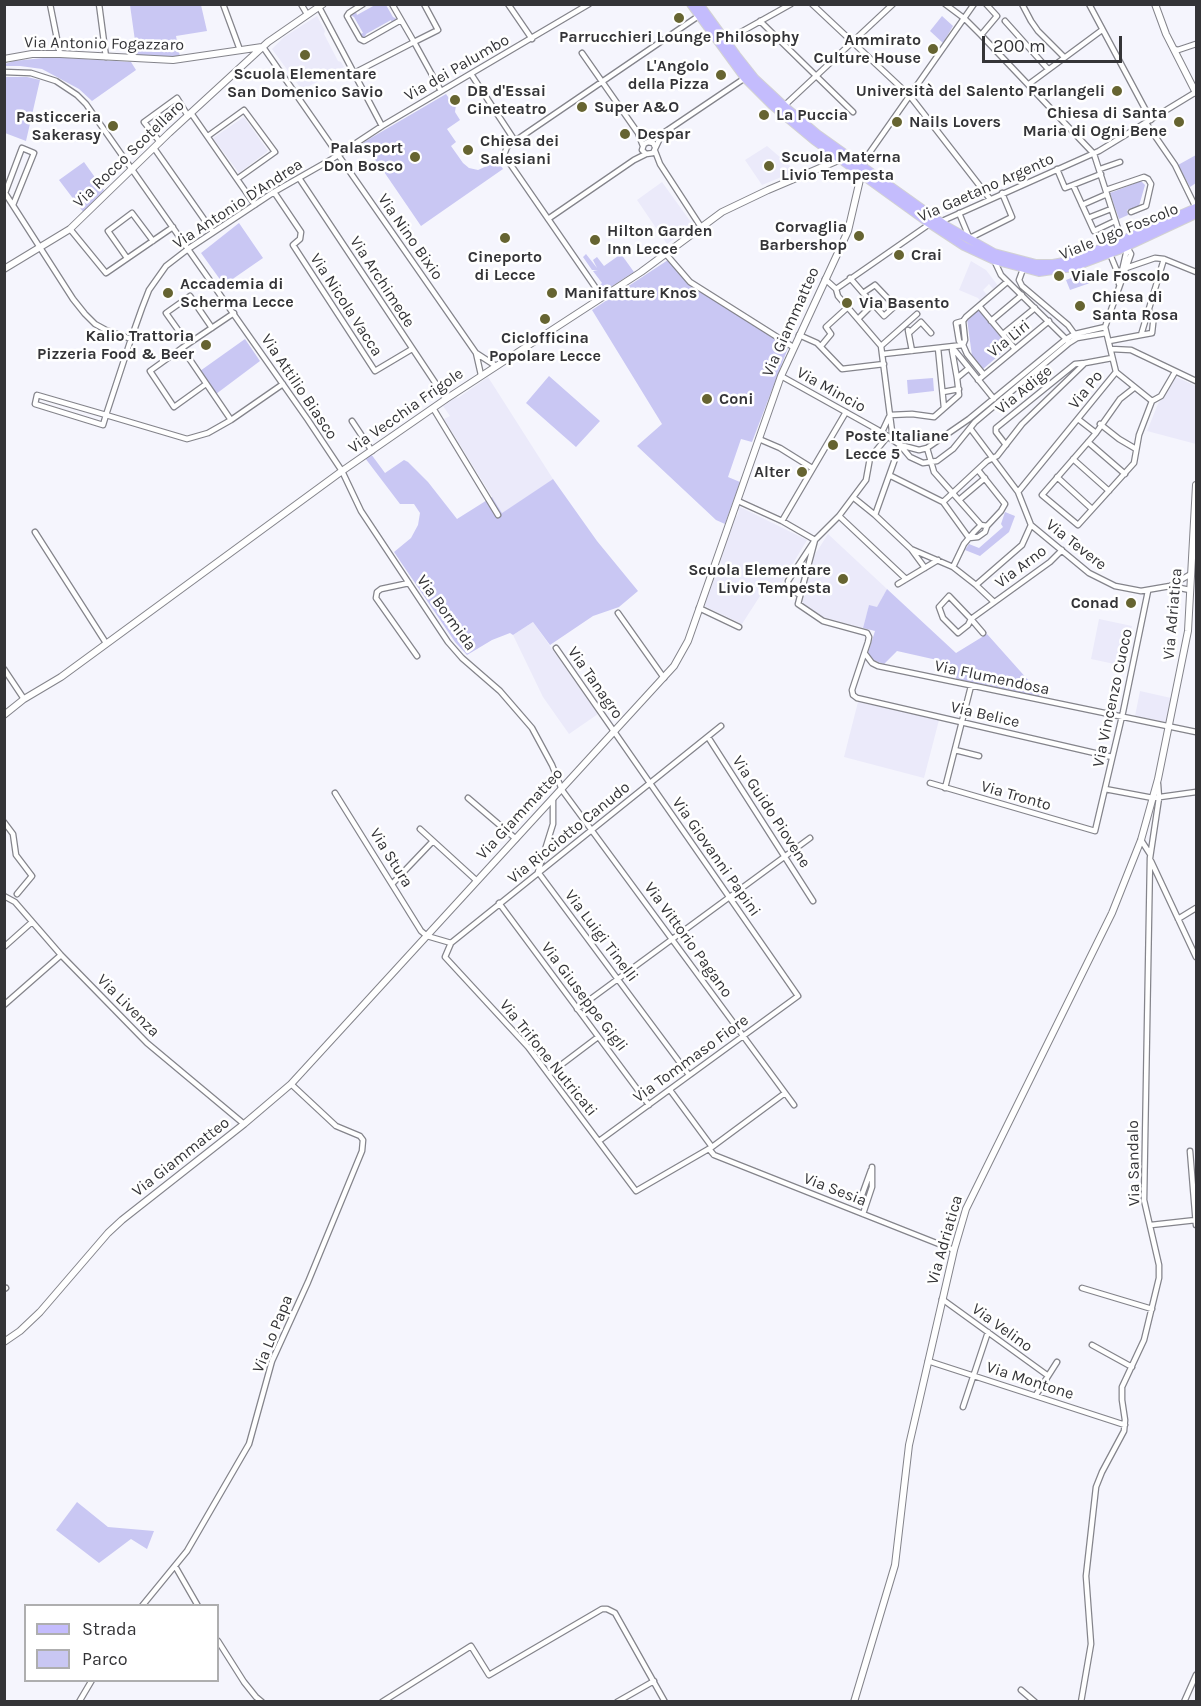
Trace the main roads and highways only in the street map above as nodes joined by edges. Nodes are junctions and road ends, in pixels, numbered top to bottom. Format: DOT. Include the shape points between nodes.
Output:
graph roads {
  1 [pos="691,4"];
  2 [pos="701,11"];
  3 [pos="862,170"];
  4 [pos="1196,208"];
  5 [pos="1197,214"];
  6 [pos="1125,243"];
  1 -- 2 [label="main road"];
  2 -- 3 [label="main road" via="755,79"];
  2 -- 3 [label="main road" via="745,78 772,105 814,140"];
  3 -- 6 [label="main road, Viale Ugo Foscolo" via="940,222 1005,257 1044,264 1069,261"];
  3 -- 6 [label="main road, Viale Ugo Foscolo" via="929,224 994,261 1039,272 1059,270 1110,254"];
  4 -- 6 [label="main road, Viale Ugo Foscolo"];
  5 -- 6 [label="main road, Viale Ugo Foscolo"];
}
